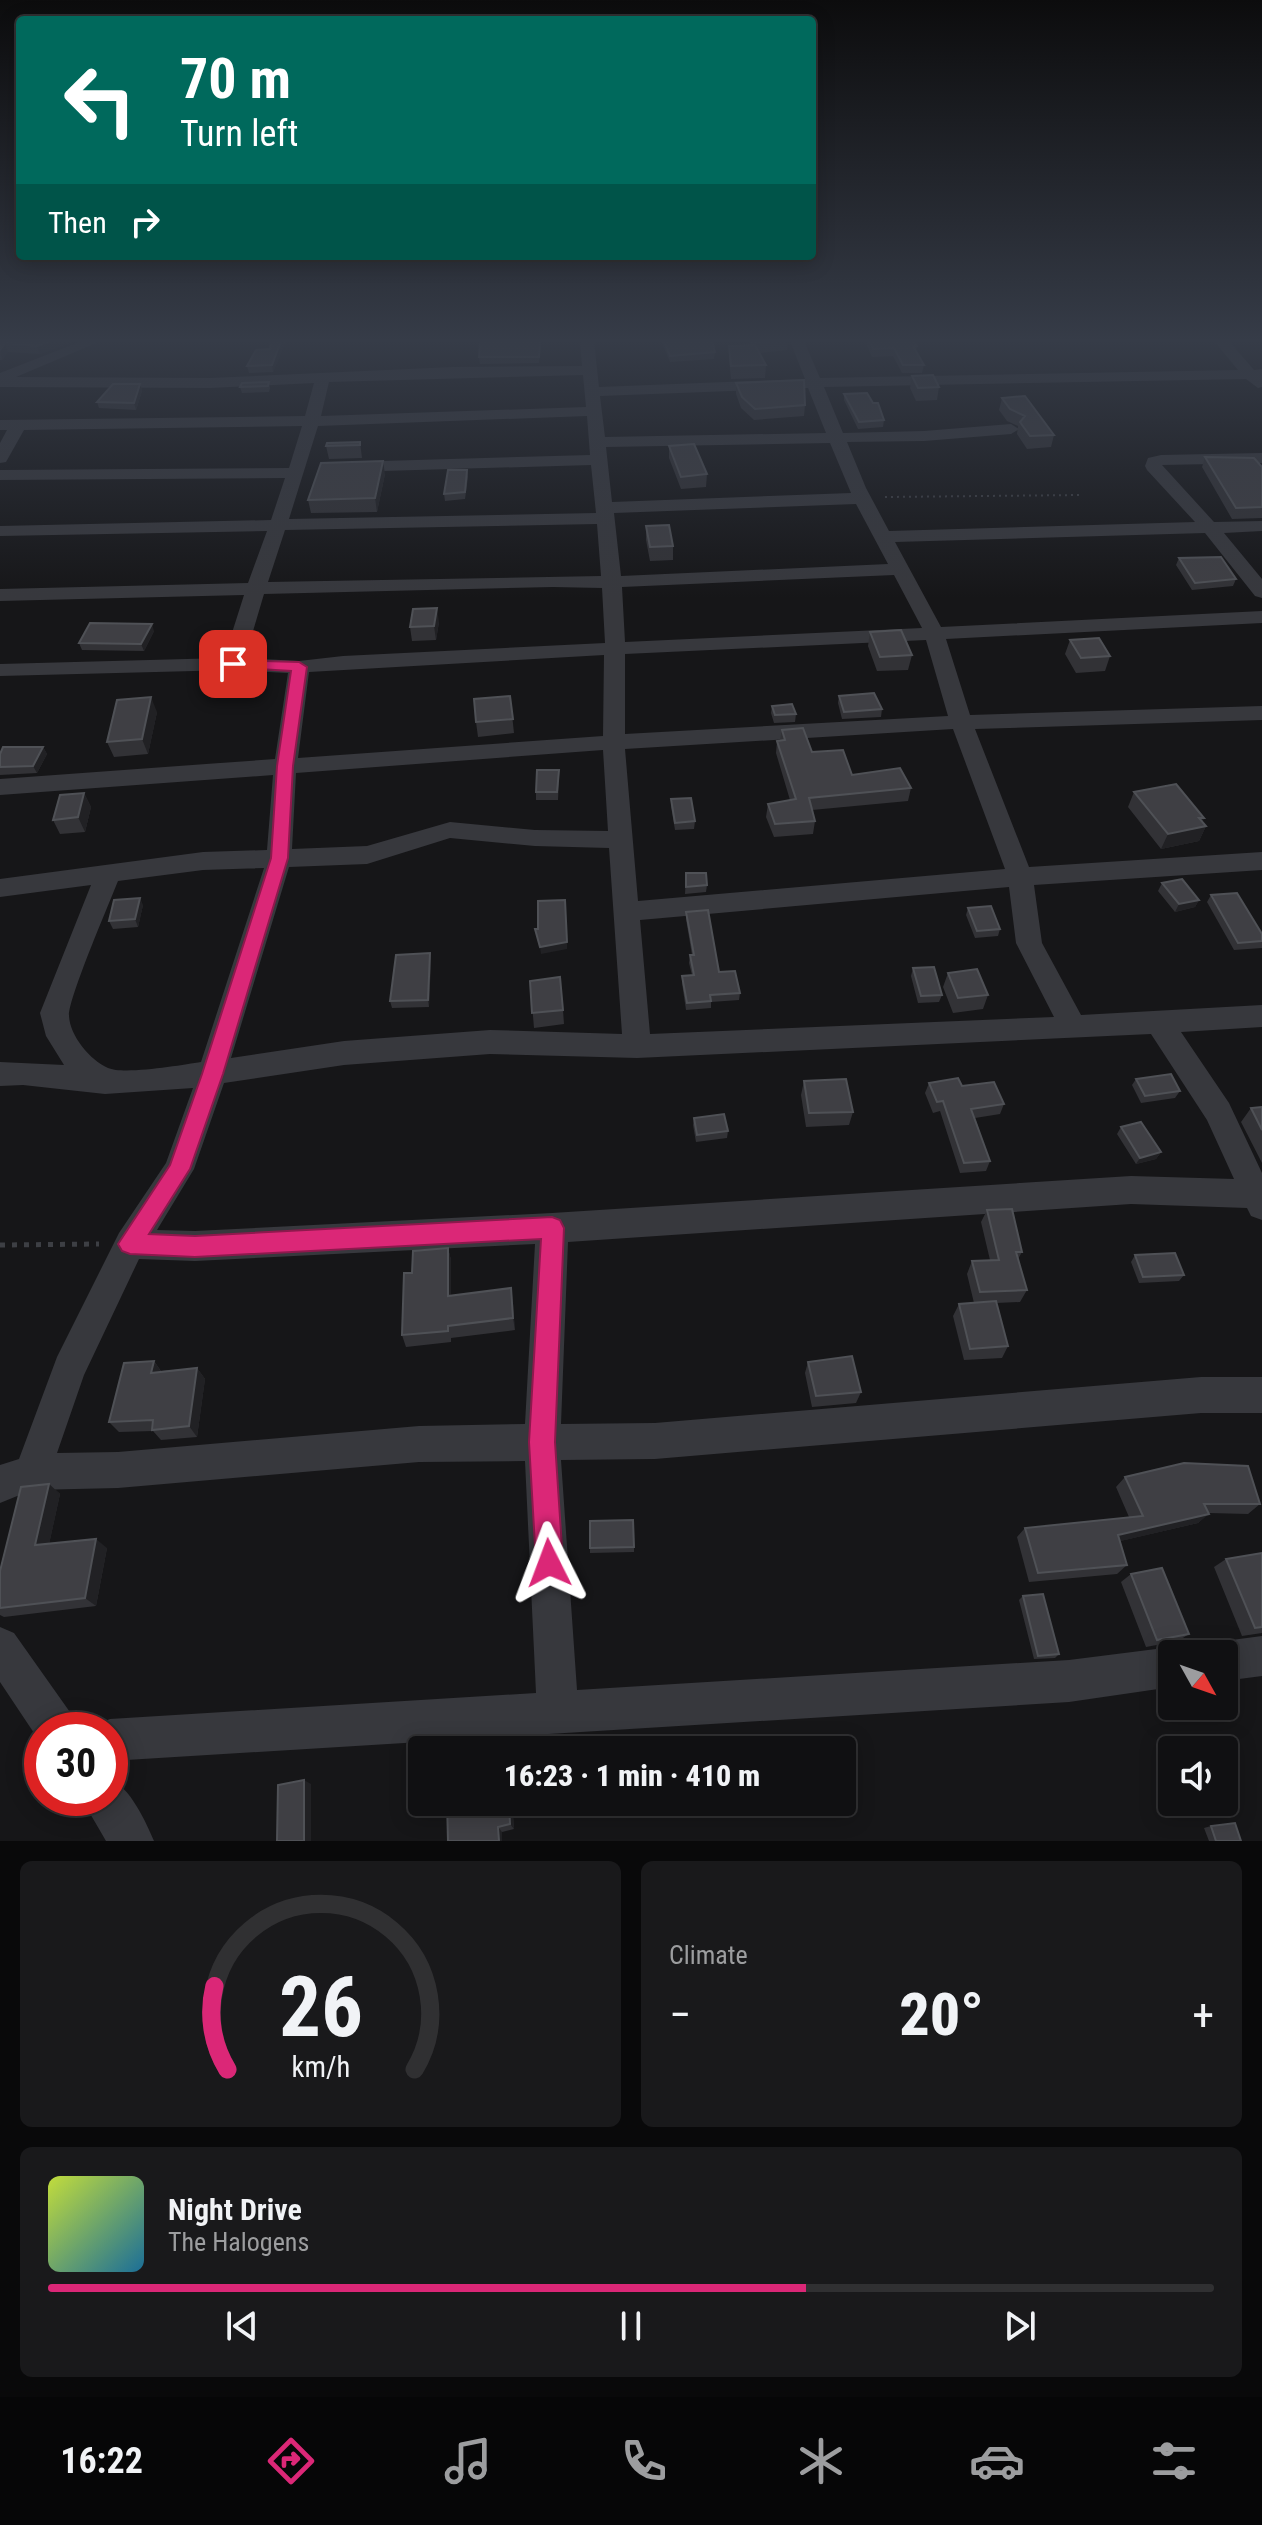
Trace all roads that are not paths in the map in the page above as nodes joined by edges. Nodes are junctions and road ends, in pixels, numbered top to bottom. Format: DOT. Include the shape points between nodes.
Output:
graph roads {
  1 [pos="8,427"];
  2 [pos="313,427"];
  3 [pos="596,427"];
  4 [pos="833,427"];
  5 [pos="1011,429"];
  6 [pos="837,436"];
  7 [pos="599,451"];
  8 [pos="0,458"];
  9 [pos="1262,458"];
  10 [pos="310,469"];
  11 [pos="0,475"];
  12 [pos="862,498"];
  13 [pos="605,513"];
  14 [pos="278,526"];
  15 [pos="1262,526"];
  16 [pos="1211,529"];
  17 [pos="0,531"];
  18 [pos="883,537"];
  19 [pos="898,569"];
  20 [pos="612,582"];
  21 [pos="256,588"];
  22 [pos="1262,592"];
  23 [pos="0,595"];
  24 [pos="1262,617"];
  25 [pos="934,632"];
  26 [pos="615,649"];
  27 [pos="233,664"];
  28 [pos="299,667"];
  29 [pos="6,673"];
  30 [pos="1262,713"];
  31 [pos="961,722"];
  32 [pos="614,742"];
  33 [pos="285,766"];
  34 [pos="0,787"];
  35 [pos="622,840"];
  36 [pos="279,858"];
  37 [pos="1262,861"];
  38 [pos="109,872"];
  39 [pos="1020,877"];
  40 [pos="0,888"];
  41 [pos="626,912"];
  42 [pos="1262,1016"];
  43 [pos="1159,1022"];
  44 [pos="1073,1027"];
  45 [pos="637,1046"];
  46 [pos="0,1074"];
  47 [pos="212,1074"];
  48 [pos="105,1082"];
  49 [pos="1260,1198"];
  50 [pos="552,1228"];
  51 [pos="130,1244"];
  52 [pos="1262,1395"];
  53 [pos="542,1442"];
  54 [pos="16,1478"];
  55 [pos="0,1647"];
  56 [pos="1262,1656"];
  57 [pos="1238,1659"];
  58 [pos="1158,1669"];
  59 [pos="45,1712"];
  60 [pos="558,1713"];
  61 [pos="128,1739"];
  62 [pos="115,1816"];
  63 [pos="132,1841"];
  1 -- 8 [label="street"];
  2 -- 10 [label="street"];
  3 -- 7 [label="street"];
  4 -- 6 [label="street"];
  5 -- 6 [label="street"];
  6 -- 7 [label="street"];
  6 -- 12 [label="street"];
  7 -- 10 [label="street"];
  7 -- 13 [label="street"];
  9 -- 16 [label="street" via="1154,462"];
  10 -- 11 [label="street"];
  10 -- 14 [label="street"];
  12 -- 13 [label="street"];
  12 -- 18 [label="street"];
  13 -- 14 [label="street"];
  13 -- 20 [label="street"];
  14 -- 17 [label="street"];
  14 -- 21 [label="street"];
  15 -- 16 [label="street"];
  16 -- 18 [label="street"];
  16 -- 22 [label="street"];
  18 -- 19 [label="street"];
  19 -- 20 [label="street"];
  19 -- 25 [label="street"];
  20 -- 21 [label="street"];
  20 -- 26 [label="street"];
  21 -- 23 [label="street"];
  21 -- 27 [label="street"];
  24 -- 25 [label="street"];
  25 -- 26 [label="street"];
  25 -- 31 [label="street"];
  26 -- 28 [label="street"];
  26 -- 32 [label="street"];
  27 -- 28 [label="street"];
  27 -- 29 [label="street"];
  28 -- 33 [label="street"];
  30 -- 31 [label="street"];
  31 -- 32 [label="street"];
  31 -- 39 [label="street"];
  32 -- 33 [label="street"];
  32 -- 35 [label="street"];
  33 -- 34 [label="street"];
  33 -- 36 [label="street"];
  35 -- 36 [label="street" via="450,830 367,855"];
  35 -- 41 [label="street"];
  36 -- 38 [label="street"];
  36 -- 47 [label="street"];
  37 -- 39 [label="street"];
  38 -- 40 [label="street"];
  38 -- 48 [label="street" via="54,1013 58,1035 76,1062"];
  39 -- 41 [label="street"];
  39 -- 44 [label="street" via="1029,943"];
  41 -- 45 [label="street"];
  42 -- 43 [label="street"];
  43 -- 44 [label="street"];
  43 -- 49 [label="street" via="1218,1112"];
  44 -- 45 [label="street"];
  45 -- 47 [label="street" via="490,1042 344,1053"];
  46 -- 48 [label="street"];
  47 -- 48 [label="street"];
  47 -- 51 [label="street" via="179,1169"];
  49 -- 50 [label="street" via="1131,1190"];
  50 -- 51 [label="street" via="195,1246"];
  50 -- 53 [label="street"];
  51 -- 54 [label="street"];
  52 -- 53 [label="street" via="1201,1395 655,1441"];
  53 -- 54 [label="street" via="419,1444"];
  53 -- 60 [label="street"];
  55 -- 59 [label="street"];
  56 -- 57 [label="street"];
  58 -- 60 [label="street" via="1069,1681"];
  60 -- 61 [label="street"];
  62 -- 63 [label="street"];
}
